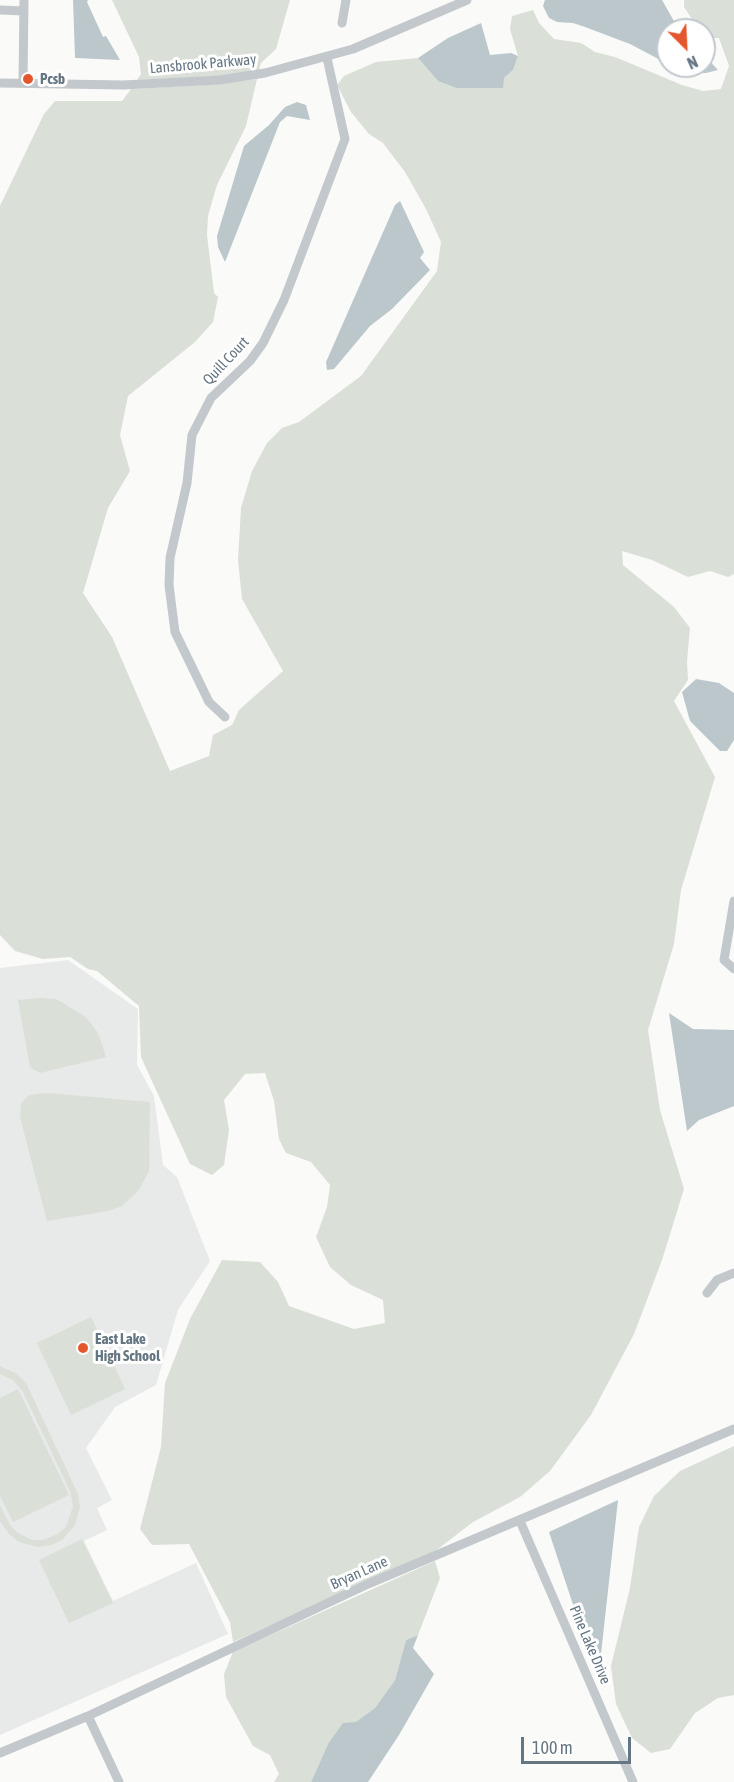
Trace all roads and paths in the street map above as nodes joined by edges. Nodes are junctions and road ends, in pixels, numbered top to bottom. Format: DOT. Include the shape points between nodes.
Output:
graph roads {
  1 [pos="24,0"];
  2 [pos="346,0"];
  3 [pos="467,0"];
  4 [pos="0,10"];
  5 [pos="24,10"];
  6 [pos="342,22"];
  7 [pos="327,58"];
  8 [pos="0,83"];
  9 [pos="23,83"];
  10 [pos="225,717"];
  11 [pos="734,901"];
  12 [pos="734,969"];
  13 [pos="734,1273"];
  14 [pos="707,1293"];
  15 [pos="734,1429"];
  16 [pos="520,1521"];
  17 [pos="88,1716"];
  18 [pos="0,1753"];
  19 [pos="119,1782"];
  20 [pos="633,1782"];
  1 -- 5 [label="street"];
  2 -- 6 [label="street"];
  3 -- 7 [label="street, Lansbrook Parkway"];
  4 -- 5 [label="street"];
  5 -- 9 [label="street"];
  7 -- 9 [label="street, Lansbrook Parkway" via="265,74 220,80 123,85"];
  7 -- 10 [label="street, Quill Court" via="345,139 342,150 284,300 263,343 250,362 211,398 192,435 187,483 170,558 175,632 209,702"];
  8 -- 9 [label="street, Lansbrook Parkway"];
  11 -- 12 [label="street" via="724,960"];
  13 -- 14 [label="street" via="717,1280"];
  15 -- 16 [label="street, Bryan Lane"];
  16 -- 17 [label="street, Bryan Lane" via="368,1584"];
  16 -- 20 [label="street, Pine Lake Drive"];
  17 -- 18 [label="street, Bryan Lane"];
  17 -- 19 [label="street"];
}
